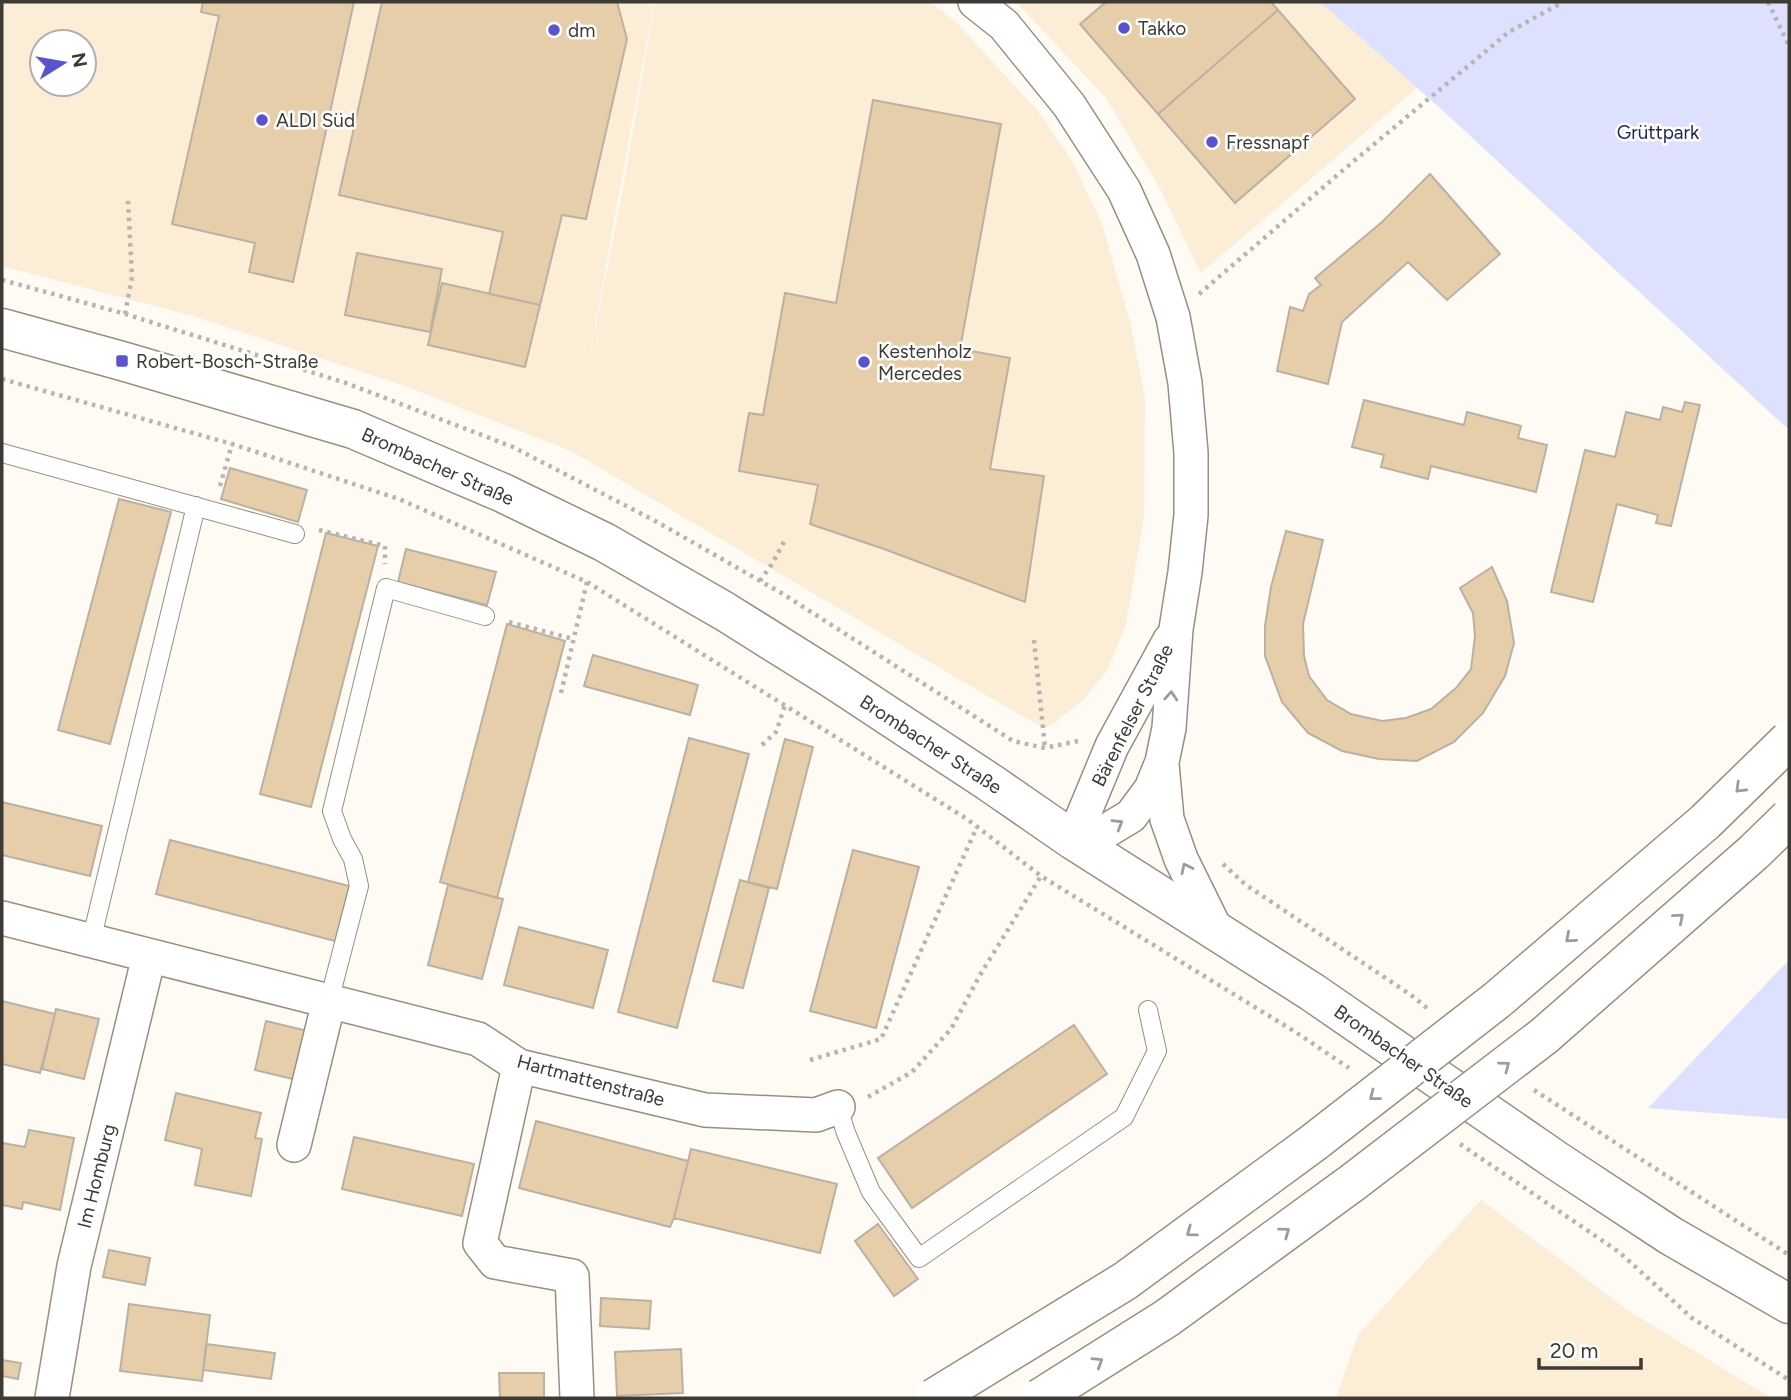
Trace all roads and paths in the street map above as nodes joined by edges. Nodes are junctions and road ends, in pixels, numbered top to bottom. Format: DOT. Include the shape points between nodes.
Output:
graph roads {
  1 [pos="975,2"];
  2 [pos="1563,2"];
  3 [pos="1768,2"];
  4 [pos="1789,46"];
  5 [pos="128,200"];
  6 [pos="125,314"];
  7 [pos="1173,317"];
  8 [pos="2,328"];
  9 [pos="2,379"];
  10 [pos="232,444"];
  11 [pos="2,453"];
  12 [pos="204,508"];
  13 [pos="295,534"];
  14 [pos="785,540"];
  15 [pos="760,581"];
  16 [pos="587,582"];
  17 [pos="386,588"];
  18 [pos="485,615"];
  19 [pos="1176,629"];
  20 [pos="573,639"];
  21 [pos="1034,640"];
  22 [pos="561,693"];
  23 [pos="785,704"];
  24 [pos="1789,740"];
  25 [pos="1013,741"];
  26 [pos="762,746"];
  27 [pos="1045,748"];
  28 [pos="1106,761"];
  29 [pos="1162,762"];
  30 [pos="1789,818"];
  31 [pos="977,827"];
  32 [pos="1073,840"];
  33 [pos="2,918"];
  34 [pos="1216,930"];
  35 [pos="91,941"];
  36 [pos="149,956"];
  37 [pos="329,1001"];
  38 [pos="1148,1010"];
  39 [pos="810,1060"];
  40 [pos="519,1066"];
  41 [pos="838,1107"];
  42 [pos="294,1145"];
  43 [pos="1789,1304"];
  44 [pos="52,1398"];
  45 [pos="577,1398"];
  46 [pos="934,1398"];
  47 [pos="1040,1398"];
  1 -- 7 [label="street, Bärenfelser Straße" via="1004,25 1069,105 1124,190 1153,254"];
  2 -- 7 [label="path" via="1509,32"];
  3 -- 4 [label="path"];
  5 -- 6 [label="path" via="132,277"];
  7 -- 19 [label="street, Bärenfelser Straße" via="1191,453 1191,515"];
  8 -- 32 [label="main road, Brombacher Straße" via="353,429 503,493 604,542 724,611"];
  9 -- 10 [label="path"];
  10 -- 12 [label="path"];
  10 -- 16 [label="path" via="400,499"];
  11 -- 12 [label="lane"];
  12 -- 13 [label="lane"];
  12 -- 35 [label="lane"];
  13 -- 17 [label="path" via="302,526 385,546"];
  14 -- 15 [label="path"];
  16 -- 20 [label="path"];
  16 -- 23 [label="path"];
  17 -- 18 [label="lane"];
  17 -- 37 [label="lane" via="332,811 353,859 359,886"];
  18 -- 20 [label="path"];
  19 -- 28 [label="street, Bärenfelser Straße"];
  29 -- 19 [label="street, Bärenfelser Straße, one-way"];
  20 -- 22 [label="path"];
  21 -- 27 [label="path"];
  23 -- 26 [label="path" via="776,732"];
  23 -- 31 [label="path"];
  24 -- 46 [label="main road, one-way, bridge" via="1705,822 1497,1000 1313,1143 1125,1281"];
  25 -- 27 [label="path"];
  27 -- 28 [label="path" via="1082,742"];
  28 -- 32 [label="street, Bärenfelser Straße"];
  32 -- 29 [label="street, Bärenfelser Straße, one-way" via="1105,831 1131,816 1151,789"];
  34 -- 29 [label="street, Bärenfelser Straße, one-way" via="1167,819"];
  47 -- 30 [label="main road, one-way, bridge" via="1167,1318 1544,1036"];
  31 -- 39 [label="path" via="881,1039"];
  31 -- 41 [label="path" via="1041,876 951,1029 912,1072 869,1097"];
  32 -- 34 [label="main road, Brombacher Straße"];
  33 -- 35 [label="street, Hartmattenstraße"];
  34 -- 43 [label="main road, Brombacher Straße" via="1660,1229"];
  35 -- 36 [label="street, Hartmattenstraße"];
  36 -- 37 [label="street, Hartmattenstraße"];
  36 -- 44 [label="street, Im Homburg" via="74,1266"];
  37 -- 40 [label="street, Hartmattenstraße" via="478,1039"];
  37 -- 42 [label="street"];
  38 -- 41 [label="lane" via="1157,1051 1124,1117 919,1258 871,1192"];
  40 -- 41 [label="street, Hartmattenstraße" via="705,1110 816,1115"];
  40 -- 45 [label="street" via="480,1244 495,1262 572,1276"];
}
